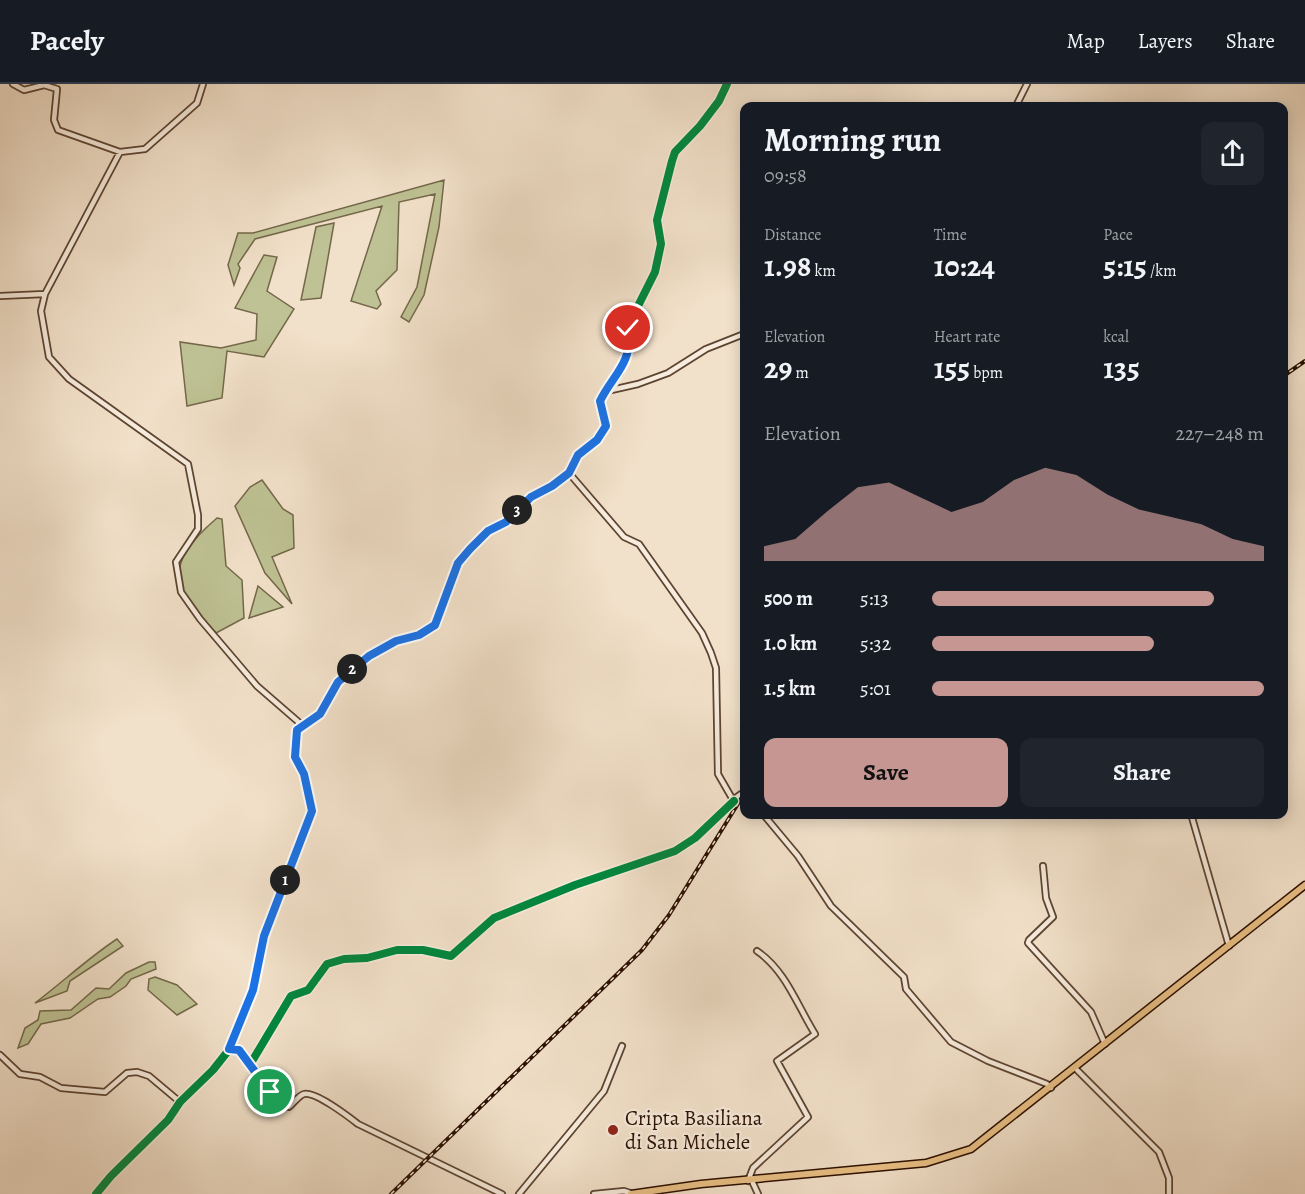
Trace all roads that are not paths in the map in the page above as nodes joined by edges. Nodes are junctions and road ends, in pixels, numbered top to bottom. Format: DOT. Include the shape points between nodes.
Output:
graph roads {
  1 [pos="13,84"];
  2 [pos="202,84"];
  3 [pos="727,84"];
  4 [pos="1027,84"];
  5 [pos="1018,102"];
  6 [pos="120,152"];
  7 [pos="45,294"];
  8 [pos="0,296"];
  9 [pos="740,336"];
  10 [pos="607,390"];
  11 [pos="569,473"];
  12 [pos="302,725"];
  13 [pos="740,795"];
  14 [pos="734,801"];
  15 [pos="767,819"];
  16 [pos="1192,819"];
  17 [pos="1043,866"];
  18 [pos="1305,885"];
  19 [pos="1229,946"];
  20 [pos="757,951"];
  21 [pos="1105,1044"];
  22 [pos="622,1046"];
  23 [pos="229,1049"];
  24 [pos="0,1055"];
  25 [pos="251,1064"];
  26 [pos="1075,1068"];
  27 [pos="1051,1088"];
  28 [pos="180,1102"];
  29 [pos="750,1181"];
  30 [pos="96,1194"];
  31 [pos="502,1194"];
  32 [pos="519,1194"];
  33 [pos="594,1194"];
  34 [pos="632,1194"];
  35 [pos="758,1194"];
  36 [pos="1169,1194"];
  1 -- 6 [label="street" via="24,90 44,85 57,89 54,125 58,130"];
  2 -- 6 [label="street" via="197,103 146,149"];
  3 -- 10 [label="street" via="700,126 675,152 657,220 661,244 656,272 630,322 628,354"];
  4 -- 5 [label="street"];
  6 -- 7 [label="street"];
  7 -- 8 [label="street"];
  7 -- 12 [label="street" via="41,311 49,357 69,379 188,464 198,529 176,562 181,592 257,686"];
  9 -- 10 [label="street" via="706,349 668,373"];
  10 -- 11 [label="street" via="600,401 606,426 597,440 578,455"];
  11 -- 12 [label="street" via="531,497 506,522 475,543 458,563 435,625 369,656 338,682 320,714"];
  11 -- 14 [label="street" via="624,537 639,544 648,555 707,642 716,668 718,774"];
  12 -- 23 [label="street" via="297,730 295,757 304,774 312,811 264,936 253,990"];
  13 -- 14 [label="street"];
  14 -- 25 [label="street" via="695,838 675,851 574,885 494,918 451,956 398,950 327,964 308,990 291,996"];
  15 -- 27 [label="street" via="831,906 904,977 906,989 949,1040 988,1062"];
  16 -- 19 [label="street"];
  17 -- 21 [label="street" via="1046,898 1053,917 1028,943 1092,1012"];
  18 -- 19 [label="main road"];
  19 -- 21 [label="main road"];
  20 -- 29 [label="street" via="770,960 791,987 815,1034 777,1061 808,1117 753,1168"];
  21 -- 26 [label="main road"];
  22 -- 32 [label="street" via="604,1091"];
  23 -- 25 [label="street" via="238,1049"];
  23 -- 28 [label="street"];
  24 -- 28 [label="street" via="20,1074 40,1077 61,1088 108,1091 127,1073 142,1073"];
  25 -- 31 [label="street" via="285,1106 309,1094 358,1124"];
  26 -- 27 [label="main road"];
  26 -- 36 [label="street" via="1159,1152 1170,1178"];
  27 -- 29 [label="main road" via="971,1149 952,1156 926,1163"];
  28 -- 30 [label="street" via="168,1120"];
  29 -- 34 [label="main road"];
  29 -- 35 [label="street"];
  33 -- 34 [label="street"];
}
